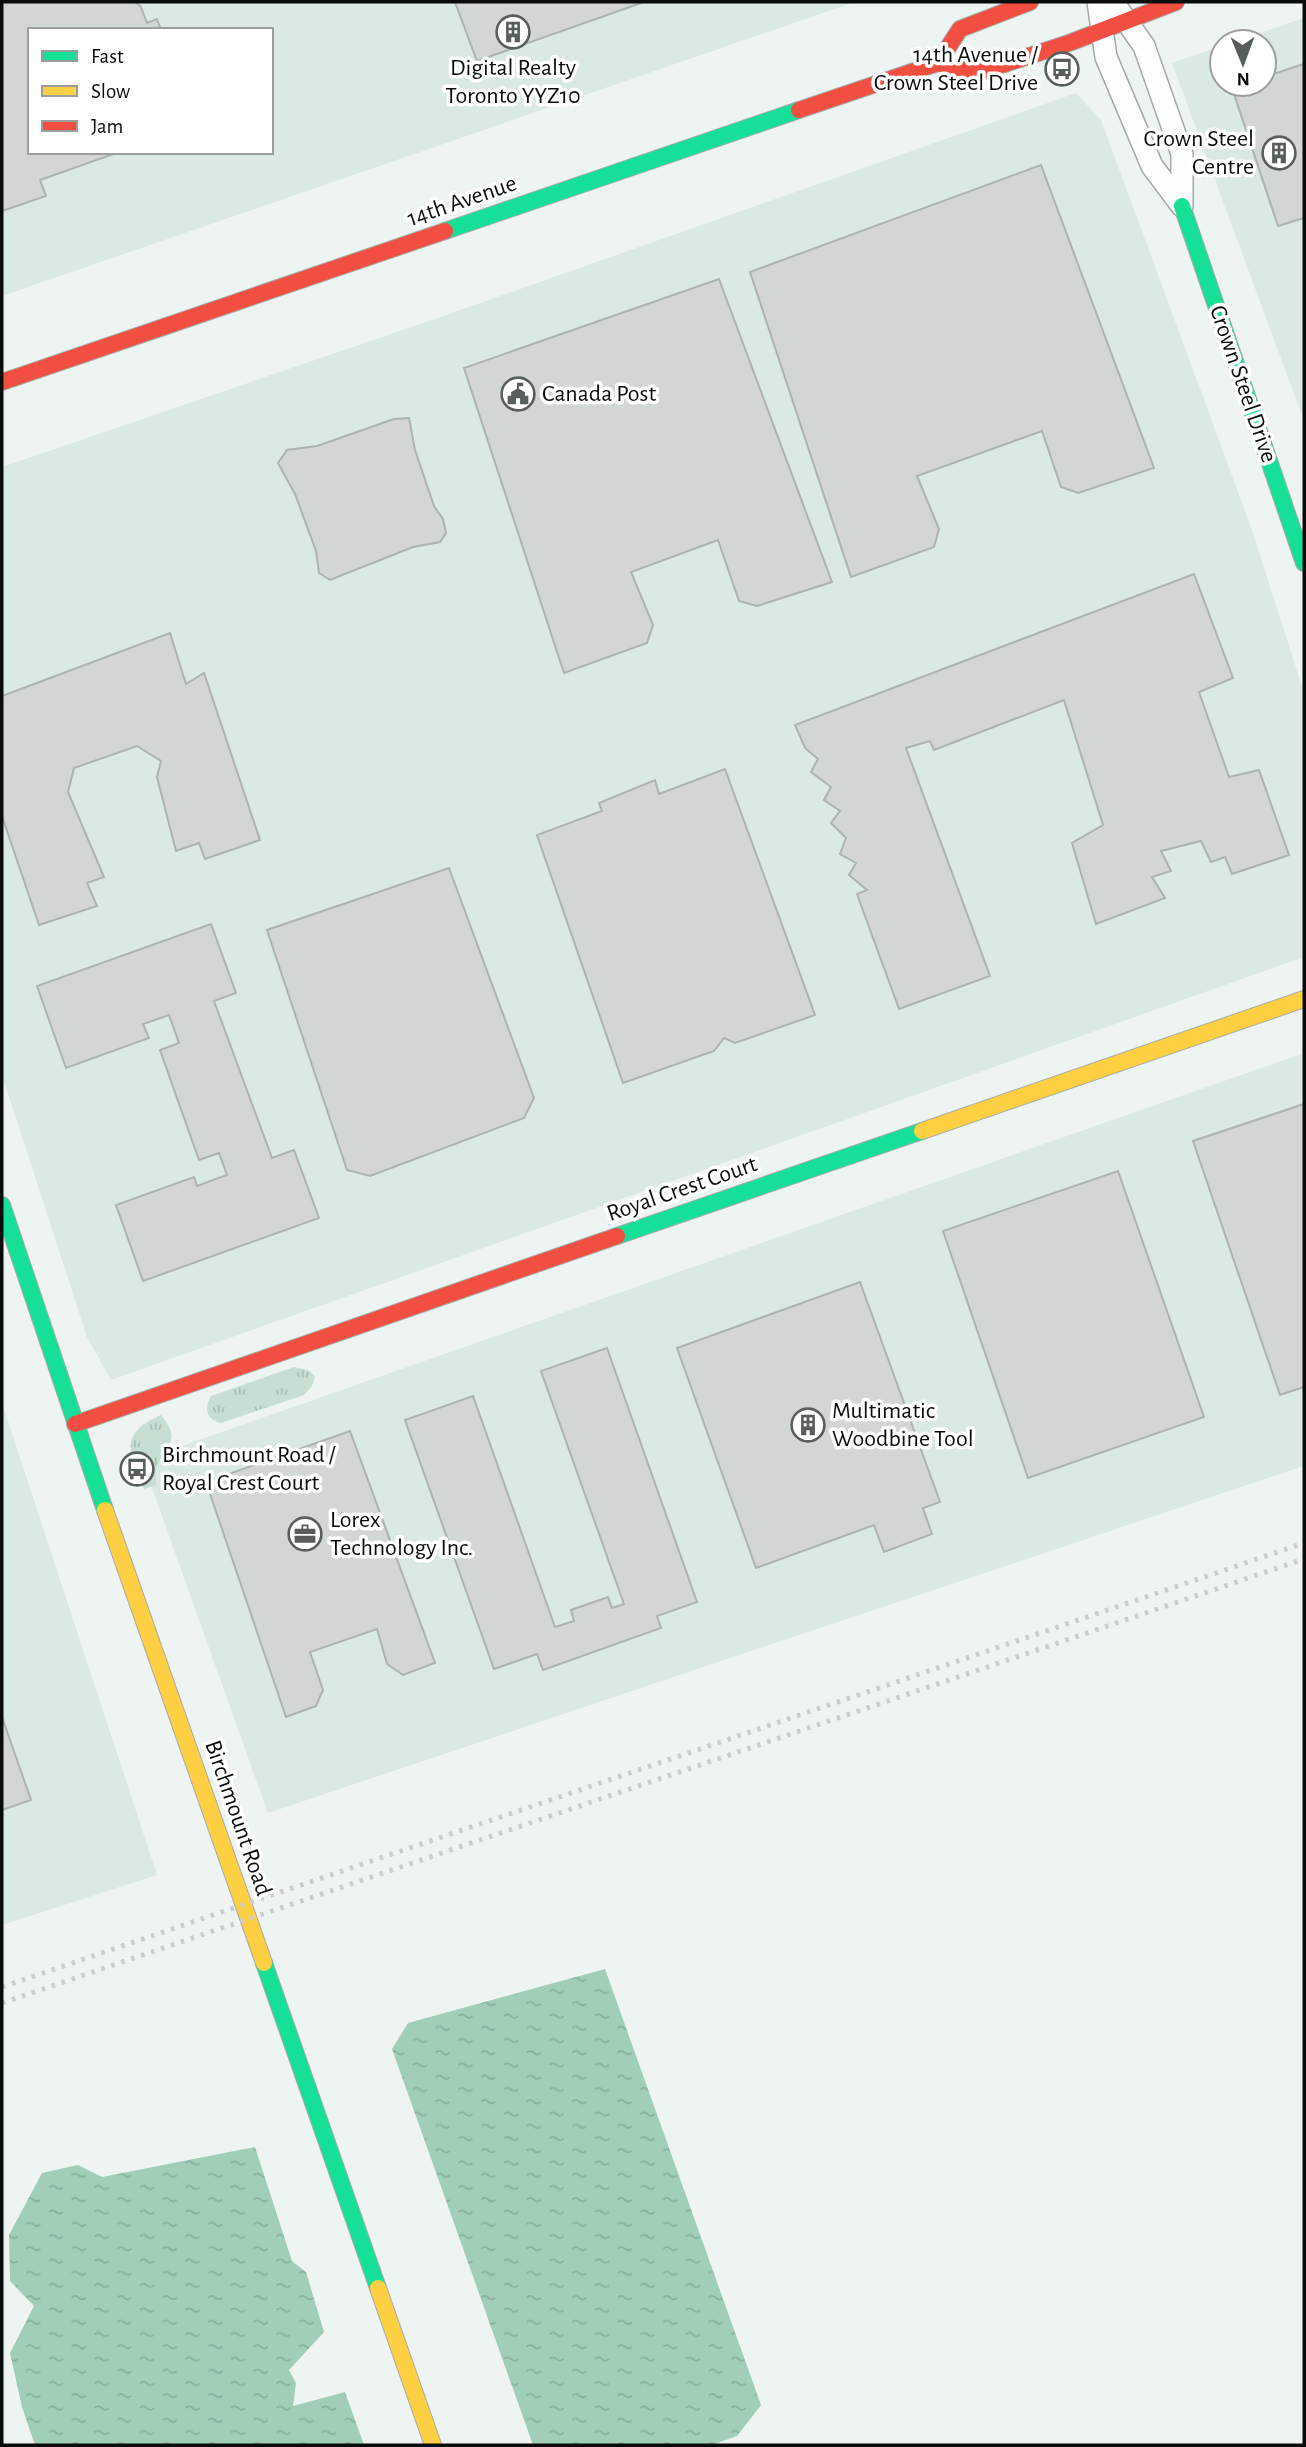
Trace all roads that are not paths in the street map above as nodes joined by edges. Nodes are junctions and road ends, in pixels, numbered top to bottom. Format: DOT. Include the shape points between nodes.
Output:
graph roads {
  1 [pos="1030,2"];
  2 [pos="1098,2"];
  3 [pos="1113,2"];
  4 [pos="1177,2"];
  5 [pos="1126,20"];
  6 [pos="1102,29"];
  7 [pos="938,63"];
  8 [pos="1182,206"];
  9 [pos="2,382"];
  10 [pos="1304,563"];
  11 [pos="1304,999"];
  12 [pos="2,1205"];
  13 [pos="75,1424"];
  14 [pos="433,2445"];
  1 -- 7 [label="main road" via="960,29"];
  2 -- 6 [label="street, Crown Steel Drive"];
  3 -- 5 [label="street, Crown Steel Drive"];
  4 -- 5 [label="main road"];
  5 -- 6 [label="main road"];
  5 -- 8 [label="street, Crown Steel Drive" via="1144,46 1182,154"];
  6 -- 7 [label="main road" via="977,73"];
  6 -- 8 [label="street, Crown Steel Drive" via="1106,57 1152,166"];
  7 -- 9 [label="main road, 14th Avenue"];
  8 -- 10 [label="main road, Crown Steel Drive"];
  11 -- 13 [label="main road, Royal Crest Court"];
  12 -- 13 [label="main road, Birchmount Road"];
  13 -- 14 [label="main road, Birchmount Road"];
}
